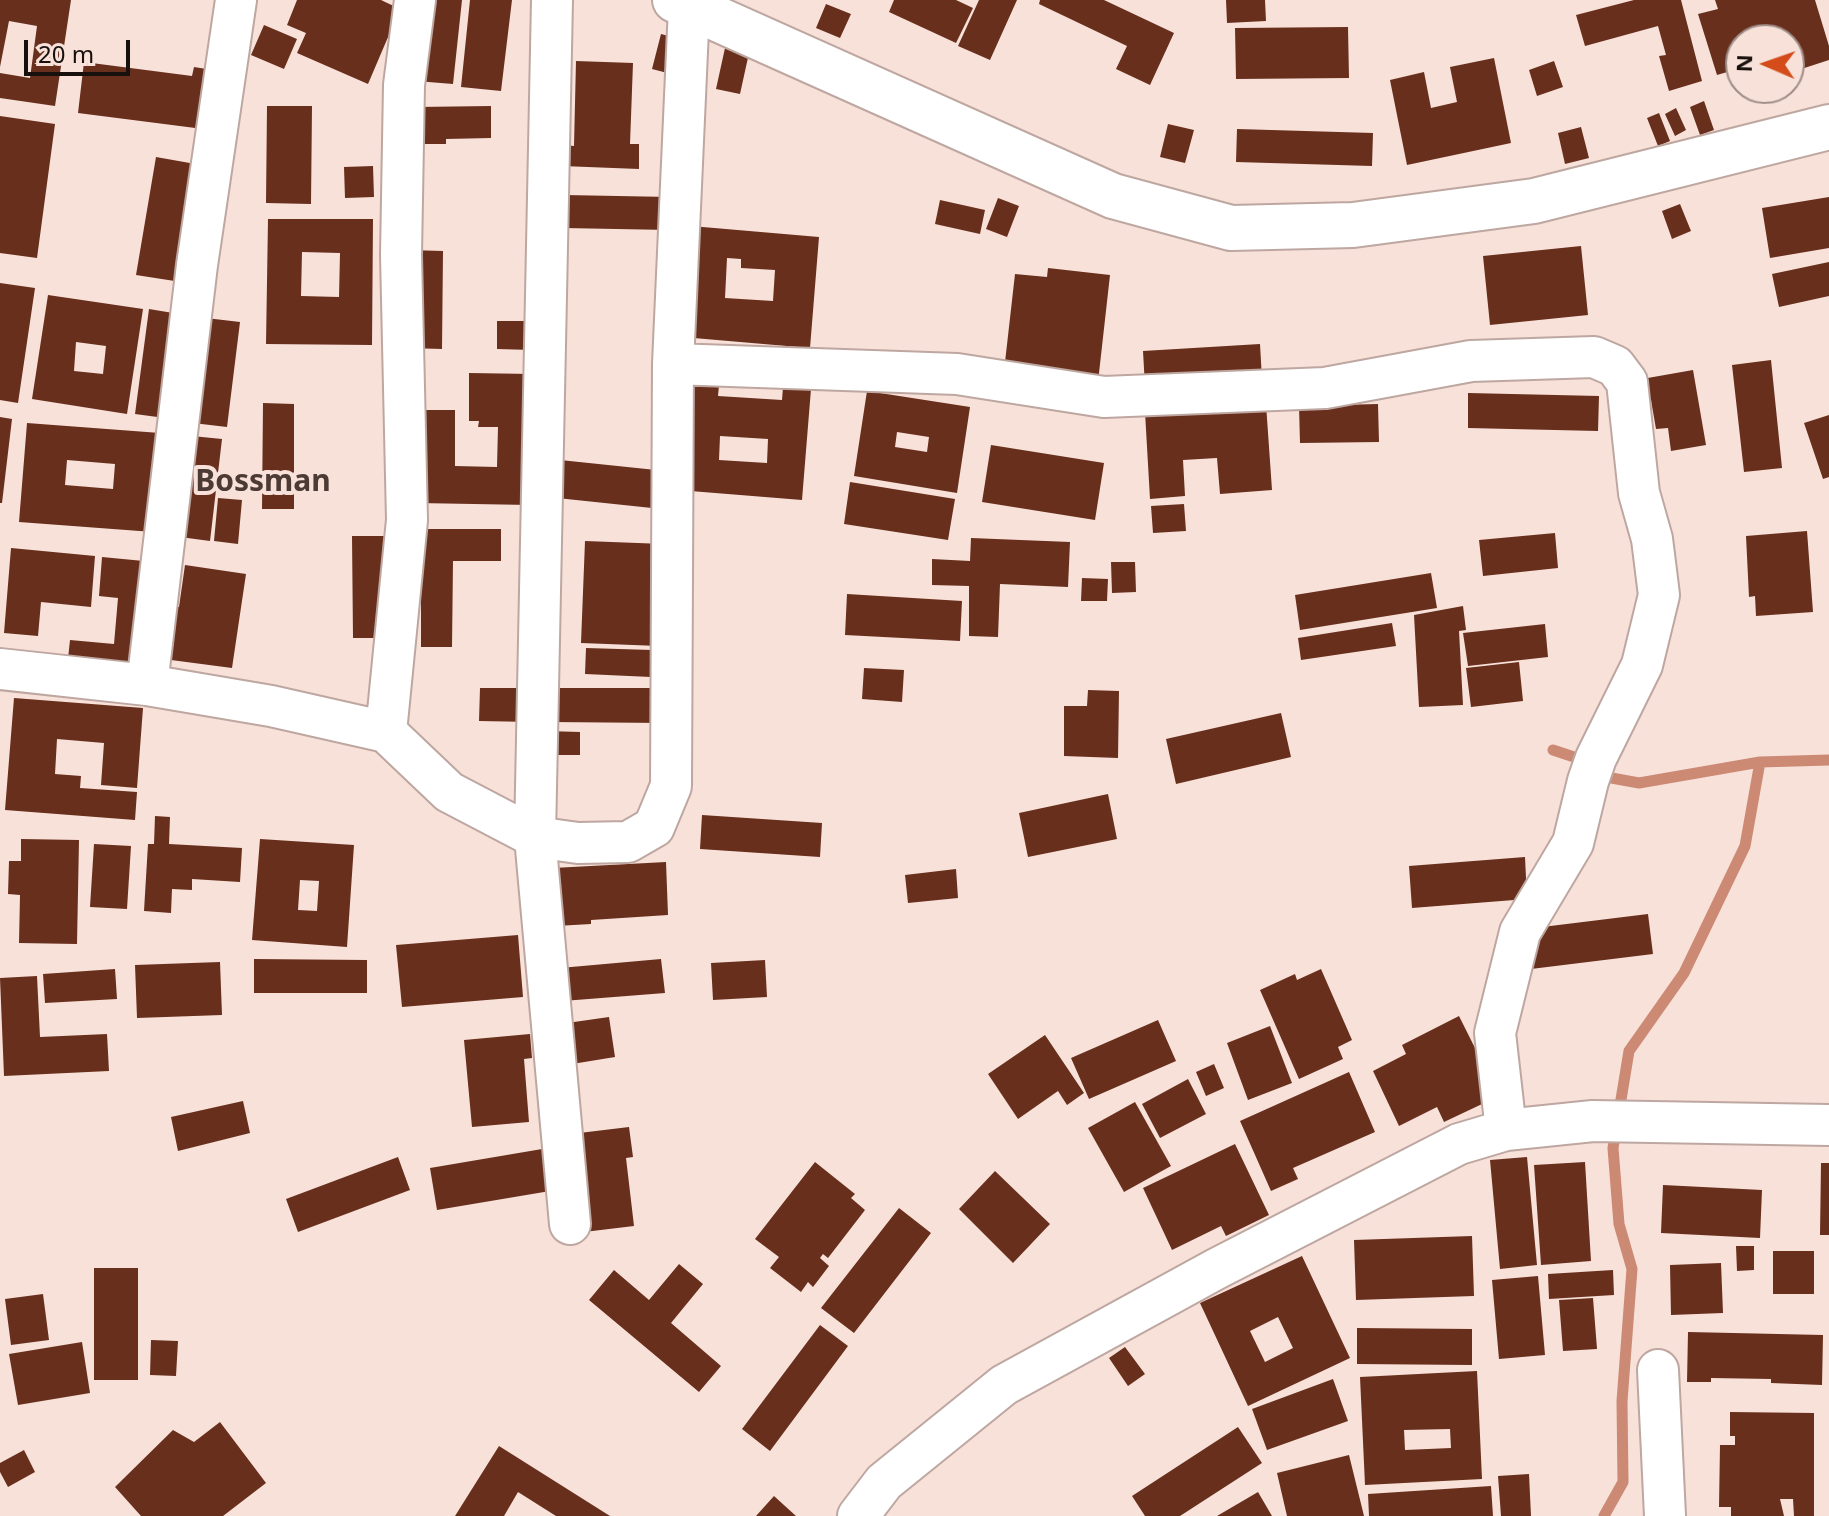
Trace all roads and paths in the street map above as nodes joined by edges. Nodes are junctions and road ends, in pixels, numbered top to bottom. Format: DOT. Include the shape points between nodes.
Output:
graph roads {
  1 [pos="236,0"];
  2 [pos="415,0"];
  3 [pos="552,0"];
  4 [pos="682,4"];
  5 [pos="1829,127"];
  6 [pos="673,364"];
  7 [pos="0,669"];
  8 [pos="147,685"];
  9 [pos="386,732"];
  10 [pos="535,837"];
  11 [pos="1829,1125"];
  12 [pos="1506,1130"];
  13 [pos="570,1224"];
  14 [pos="1658,1370"];
  15 [pos="858,1516"];
  16 [pos="1665,1516"];
  1 -- 8 [label="street" via="197,265"];
  2 -- 9 [label="street" via="404,85 401,224 407,520"];
  3 -- 10 [label="street"];
  4 -- 5 [label="street" via="1113,196 1231,228 1353,225 1534,201"];
  4 -- 6 [label="street"];
  6 -- 10 [label="street" via="671,786 654,827 628,842"];
  6 -- 12 [label="street" via="957,374 1104,397 1325,388 1471,361 1594,357 1615,366 1627,382 1639,493 1659,595 1642,665 1592,770 1573,843 1520,932 1495,1033"];
  7 -- 8 [label="street"];
  8 -- 9 [label="street"];
  9 -- 10 [label="street" via="449,792"];
  10 -- 13 [label="street"];
  11 -- 12 [label="street" via="1617,1121"];
  12 -- 15 [label="street" via="1445,1151 1004,1385 884,1482"];
  14 -- 16 [label="street"];
}
